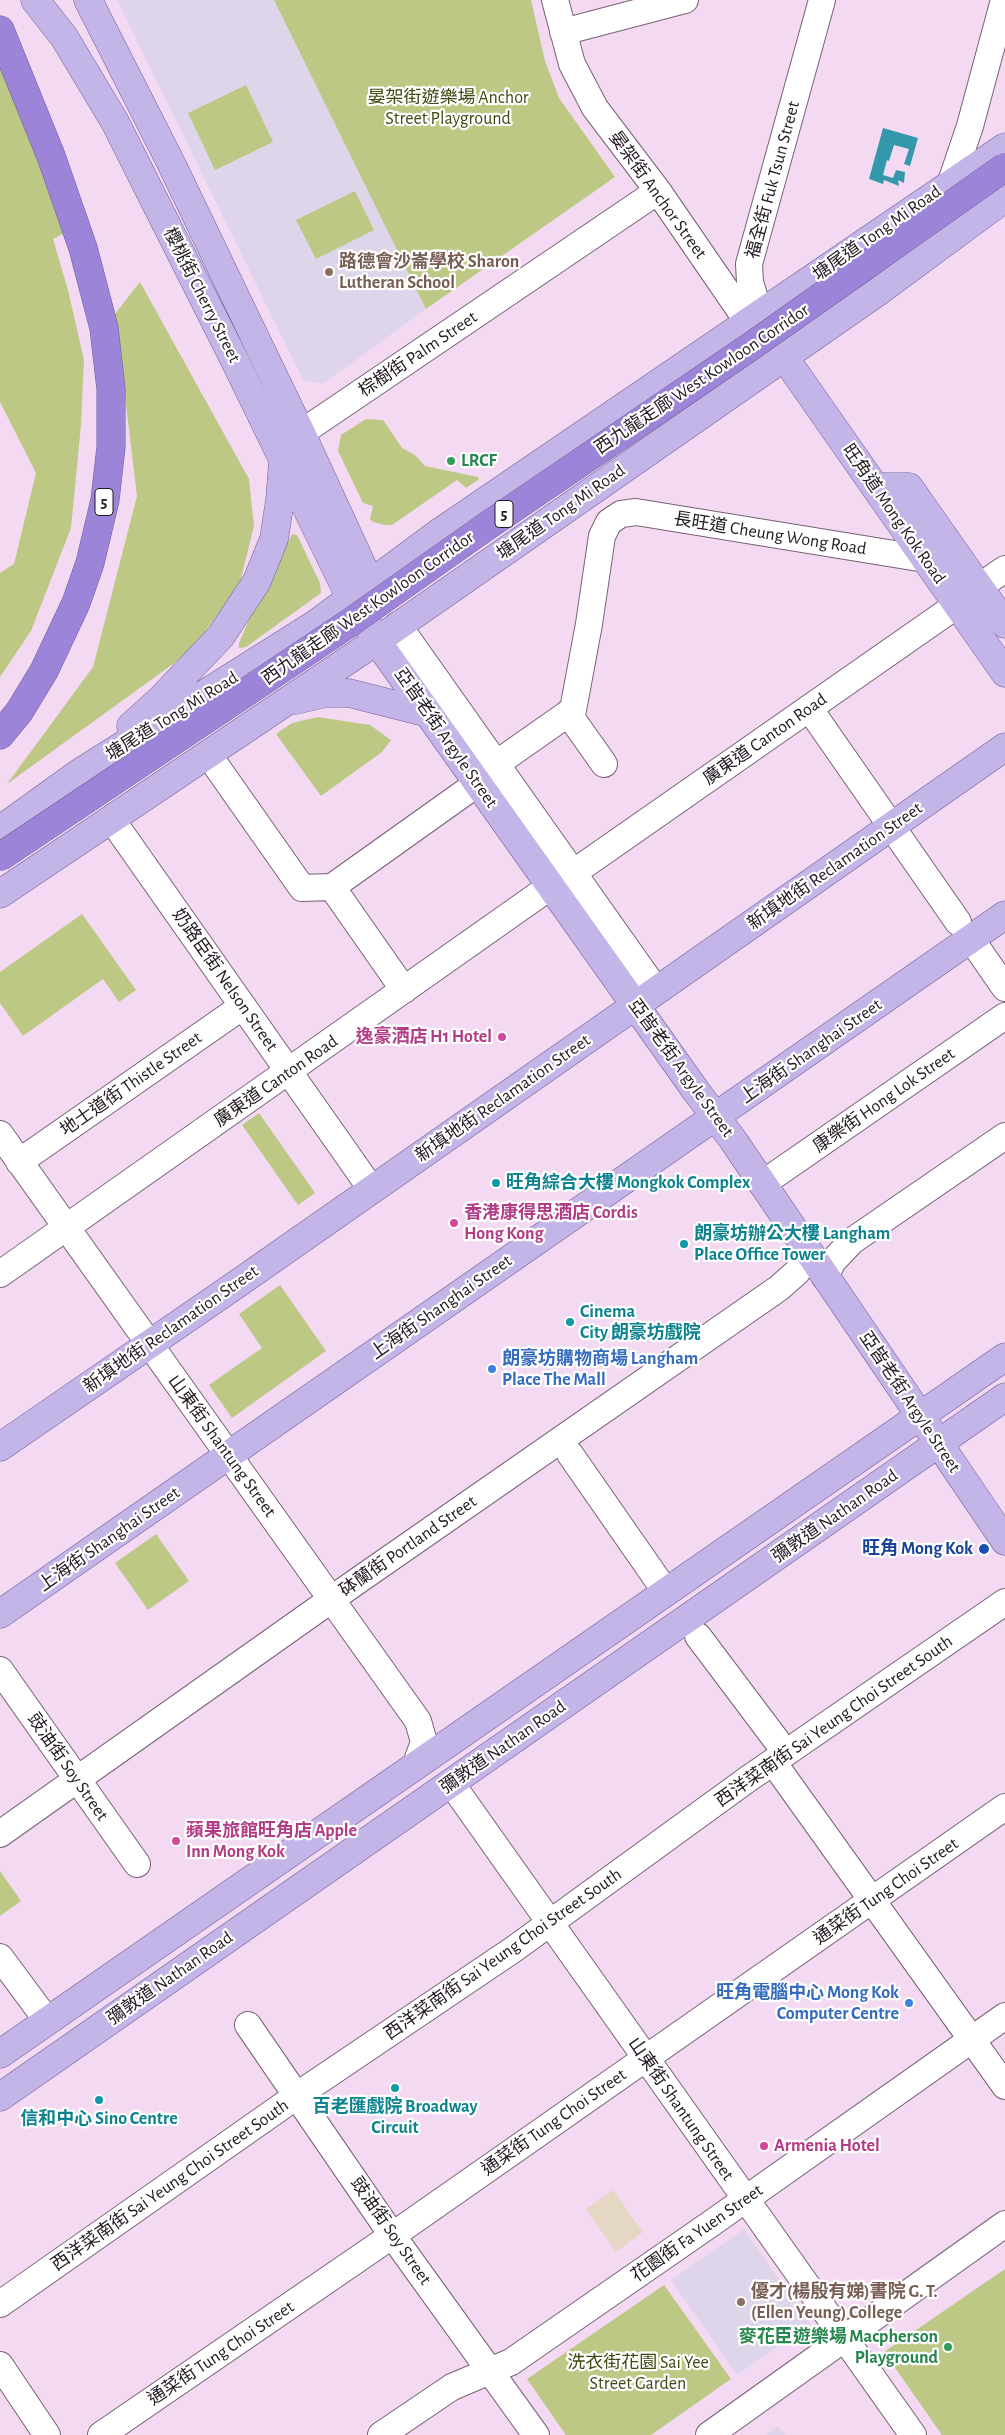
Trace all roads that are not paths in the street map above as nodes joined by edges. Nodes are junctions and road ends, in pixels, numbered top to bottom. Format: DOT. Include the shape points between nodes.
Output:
graph roads {
  1 [pos="35,0"];
  2 [pos="88,0"];
  3 [pos="555,0"];
  4 [pos="685,0"];
  5 [pos="822,0"];
  6 [pos="1004,0"];
  7 [pos="0,30"];
  8 [pos="563,32"];
  9 [pos="1005,147"];
  10 [pos="1005,167"];
  11 [pos="951,182"];
  12 [pos="658,191"];
  13 [pos="1005,198"];
  14 [pos="755,319"];
  15 [pos="787,362"];
  16 [pos="302,433"];
  17 [pos="283,460"];
  18 [pos="874,487"];
  19 [pos="925,559"];
  20 [pos="1005,569"];
  21 [pos="979,587"];
  22 [pos="361,592"];
  23 [pos="958,605"];
  24 [pos="1005,624"];
  25 [pos="388,633"];
  26 [pos="1005,673"];
  27 [pos="276,707"];
  28 [pos="809,708"];
  29 [pos="428,713"];
  30 [pos="568,714"];
  31 [pos="0,735"];
  32 [pos="1005,746"];
  33 [pos="604,764"];
  34 [pos="217,767"];
  35 [pos="79,773"];
  36 [pos="487,773"];
  37 [pos="112,820"];
  38 [pos="892,826"];
  39 [pos="0,830"];
  40 [pos="0,857"];
  41 [pos="562,879"];
  42 [pos="332,887"];
  43 [pos="0,894"];
  44 [pos="1005,915"];
  45 [pos="964,931"];
  46 [pos="1005,988"];
  47 [pos="404,990"];
  48 [pos="646,998"];
  49 [pos="243,1006"];
  50 [pos="1005,1016"];
  51 [pos="289,1072"];
  52 [pos="716,1117"];
  53 [pos="0,1134"];
  54 [pos="1005,1136"];
  55 [pos="19,1162"];
  56 [pos="762,1184"];
  57 [pos="372,1190"];
  58 [pos="67,1228"];
  59 [pos="809,1253"];
  60 [pos="0,1274"];
  61 [pos="825,1277"];
  62 [pos="149,1344"];
  63 [pos="1005,1357"];
  64 [pos="1005,1397"];
  65 [pos="920,1417"];
  66 [pos="939,1444"];
  67 [pos="0,1447"];
  68 [pos="570,1454"];
  69 [pos="229,1455"];
  70 [pos="1005,1541"];
  71 [pos="666,1592"];
  72 [pos="332,1599"];
  73 [pos="1005,1602"];
  74 [pos="0,1614"];
  75 [pos="698,1636"];
  76 [pos="0,1670"];
  77 [pos="775,1752"];
  78 [pos="416,1764"];
  79 [pos="76,1779"];
  80 [pos="451,1783"];
  81 [pos="1005,1807"];
  82 [pos="0,1834"];
  83 [pos="137,1864"];
  84 [pos="872,1901"];
  85 [pos="550,1922"];
  86 [pos="0,1956"];
  87 [pos="1005,2016"];
  88 [pos="49,2020"];
  89 [pos="248,2025"];
  90 [pos="972,2039"];
  91 [pos="0,2054"];
  92 [pos="645,2059"];
  93 [pos="1005,2086"];
  94 [pos="298,2096"];
  95 [pos="0,2097"];
  96 [pos="745,2199"];
  97 [pos="1005,2224"];
  98 [pos="392,2235"];
  99 [pos="0,2304"];
  100 [pos="844,2339"];
  101 [pos="0,2365"];
  102 [pos="490,2370"];
  103 [pos="47,2435"];
  104 [pos="101,2435"];
  105 [pos="381,2435"];
  106 [pos="536,2435"];
  107 [pos="709,2435"];
  108 [pos="912,2435"];
  1 -- 17 [label="main road, 櫻桃街 Cherry Street" via="64,37 115,122"];
  2 -- 16 [label="main road, 櫻桃街 Cherry Street"];
  3 -- 8 [label="street, 晏架街 Anchor Street"];
  4 -- 8 [label="street"];
  5 -- 14 [label="street, 福全街 Fuk Tsun Street" via="749,264"];
  6 -- 11 [label="street" via="970,126"];
  7 -- 31 [label="highway, 5" via="51,156 83,248 104,328 111,389 105,500 90,563 62,637 19,712"];
  8 -- 12 [label="street, 晏架街 Anchor Street" via="572,64 595,108"];
  9 -- 11 [label="main road, 塘尾道 Tong Mi Road"];
  10 -- 40 [label="highway, 西九龍走廊 West Kowloon Corridor / 5, bridge" via="774,331 348,624"];
  11 -- 14 [label="main road, 塘尾道 Tong Mi Road"];
  12 -- 14 [label="street, 晏架街 Anchor Street"];
  12 -- 16 [label="street, 棕樹街 Palm Street"];
  13 -- 15 [label="main road, 塘尾道 Tong Mi Road"];
  14 -- 15 [label="street, 晏架街 Anchor Street"];
  14 -- 22 [label="main road, 塘尾道 Tong Mi Road" via="440,532"];
  15 -- 18 [label="main road, 旺角道 Mong Kok Road"];
  15 -- 25 [label="main road, 塘尾道 Tong Mi Road"];
  16 -- 22 [label="main road, 櫻桃街 Cherry Street"];
  17 -- 22 [label="main road, 櫻桃街 Cherry Street"];
  17 -- 35 [label="main road" via="274,539 243,605 220,636 162,699"];
  18 -- 19 [label="main road, 旺角道 Mong Kok Road"];
  18 -- 21 [label="main road" via="909,487"];
  19 -- 23 [label="main road, 旺角道 Mong Kok Road"];
  19 -- 30 [label="street, 長旺道 Cheung Wong Road" via="636,512 615,517 602,536 573,710"];
  20 -- 21 [label="street"];
  21 -- 24 [label="main road"];
  22 -- 25 [label="main road, 亞皆老街 Argyle Street"];
  22 -- 35 [label="main road, 塘尾道 Tong Mi Road" via="246,670"];
  23 -- 26 [label="main road, 旺角道 Mong Kok Road"];
  23 -- 28 [label="street, 廣東道 Canton Road"];
  25 -- 27 [label="main road, 塘尾道 Tong Mi Road"];
  25 -- 29 [label="main road, 亞皆老街 Argyle Street"];
  25 -- 36 [label="street, 亞皆老街 Argyle Street"];
  27 -- 29 [label="main road" via="315,695 349,692"];
  27 -- 37 [label="main road, 塘尾道 Tong Mi Road"];
  28 -- 38 [label="street"];
  28 -- 41 [label="street, 廣東道 Canton Road"];
  29 -- 36 [label="main road, 亞皆老街 Argyle Street"];
  30 -- 33 [label="street"];
  30 -- 36 [label="street"];
  32 -- 38 [label="main road, 新填地街 Reclamation Street"];
  34 -- 42 [label="street" via="302,888"];
  35 -- 39 [label="main road"];
  36 -- 41 [label="main road, 亞皆老街 Argyle Street"];
  36 -- 42 [label="street"];
  37 -- 43 [label="main road, 塘尾道 Tong Mi Road"];
  37 -- 49 [label="street, 奶路臣街 Nelson Street"];
  38 -- 45 [label="street"];
  38 -- 48 [label="main road, 新填地街 Reclamation Street"];
  41 -- 47 [label="street, 廣東道 Canton Road"];
  41 -- 48 [label="main road, 亞皆老街 Argyle Street"];
  42 -- 47 [label="street"];
  44 -- 45 [label="main road, 上海街 Shanghai Street"];
  45 -- 46 [label="street"];
  45 -- 52 [label="main road, 上海街 Shanghai Street"];
  47 -- 51 [label="street, 廣東道 Canton Road"];
  48 -- 52 [label="main road, 亞皆老街 Argyle Street"];
  48 -- 57 [label="main road, 新填地街 Reclamation Street"];
  49 -- 51 [label="street, 奶路臣街 Nelson Street"];
  49 -- 55 [label="street, 地士道街 Thistle Street"];
  50 -- 56 [label="street, 康樂街 Hong Lok Street"];
  51 -- 57 [label="street, 奶路臣街 Nelson Street"];
  51 -- 58 [label="street, 廣東道 Canton Road"];
  52 -- 56 [label="main road, 亞皆老街 Argyle Street"];
  52 -- 69 [label="main road, 上海街 Shanghai Street"];
  53 -- 55 [label="street, 山東街 Shantung Street"];
  54 -- 61 [label="street" via="852,1240 833,1261"];
  55 -- 58 [label="street, 山東街 Shantung Street"];
  56 -- 59 [label="main road, 亞皆老街 Argyle Street"];
  57 -- 62 [label="main road, 新填地街 Reclamation Street"];
  58 -- 60 [label="street, 廣東道 Canton Road"];
  58 -- 62 [label="street, 山東街 Shantung Street"];
  59 -- 61 [label="main road, 亞皆老街 Argyle Street"];
  59 -- 72 [label="street, 砵蘭街 Portland Street" via="797,1272 779,1288"];
  61 -- 65 [label="main road, 亞皆老街 Argyle Street"];
  62 -- 67 [label="main road, 新填地街 Reclamation Street"];
  62 -- 69 [label="street, 山東街 Shantung Street"];
  63 -- 65 [label="main road, 彌敦道 Nathan Road"];
  64 -- 66 [label="main road, 彌敦道 Nathan Road"];
  65 -- 66 [label="main road, 亞皆老街 Argyle Street"];
  65 -- 71 [label="main road, 彌敦道 Nathan Road"];
  66 -- 70 [label="main road, 亞皆老街 Argyle Street"];
  66 -- 80 [label="main road, 彌敦道 Nathan Road"];
  68 -- 71 [label="street"];
  69 -- 72 [label="street, 山東街 Shantung Street"];
  69 -- 74 [label="main road, 上海街 Shanghai Street"];
  71 -- 78 [label="main road, 彌敦道 Nathan Road"];
  72 -- 78 [label="street, 山東街 Shantung Street" via="418,1721 424,1742"];
  72 -- 79 [label="street, 砵蘭街 Portland Street"];
  73 -- 77 [label="street, 西洋菜南街 Sai Yeung Choi Street South"];
  75 -- 77 [label="street"];
  76 -- 79 [label="street, 豉油街 Soy Street"];
  77 -- 84 [label="street"];
  77 -- 85 [label="street, 西洋菜南街 Sai Yeung Choi Street South"];
  78 -- 88 [label="main road, 彌敦道 Nathan Road"];
  79 -- 82 [label="street, 砵蘭街 Portland Street"];
  79 -- 83 [label="street, 豉油街 Soy Street"];
  80 -- 85 [label="street, 山東街 Shantung Street"];
  80 -- 95 [label="main road, 彌敦道 Nathan Road"];
  81 -- 84 [label="street, 通菜街 Tung Choi Street"];
  84 -- 90 [label="street"];
  84 -- 92 [label="street, 通菜街 Tung Choi Street"];
  85 -- 92 [label="street, 山東街 Shantung Street"];
  85 -- 94 [label="street, 西洋菜南街 Sai Yeung Choi Street South"];
  86 -- 88 [label="street"];
  87 -- 90 [label="street, 花園街 Fa Yuen Street"];
  88 -- 91 [label="main road, 彌敦道 Nathan Road"];
  89 -- 94 [label="street, 豉油街 Soy Street"];
  90 -- 93 [label="street"];
  90 -- 96 [label="street, 花園街 Fa Yuen Street"];
  92 -- 96 [label="street, 山東街 Shantung Street"];
  92 -- 98 [label="street, 通菜街 Tung Choi Street"];
  94 -- 98 [label="street, 豉油街 Soy Street"];
  94 -- 99 [label="street, 西洋菜南街 Sai Yeung Choi Street South"];
  96 -- 100 [label="street, 山東街 Shantung Street"];
  96 -- 102 [label="street, 花園街 Fa Yuen Street" via="511,2362"];
  97 -- 100 [label="street"];
  98 -- 102 [label="street, 豉油街 Soy Street"];
  98 -- 104 [label="street, 通菜街 Tung Choi Street"];
  100 -- 107 [label="street"];
  100 -- 108 [label="street, 山東街 Shantung Street"];
  101 -- 103 [label="street"];
  102 -- 105 [label="street, 花園街 Fa Yuen Street" via="452,2387"];
  102 -- 106 [label="street, 豉油街 Soy Street"];
}
